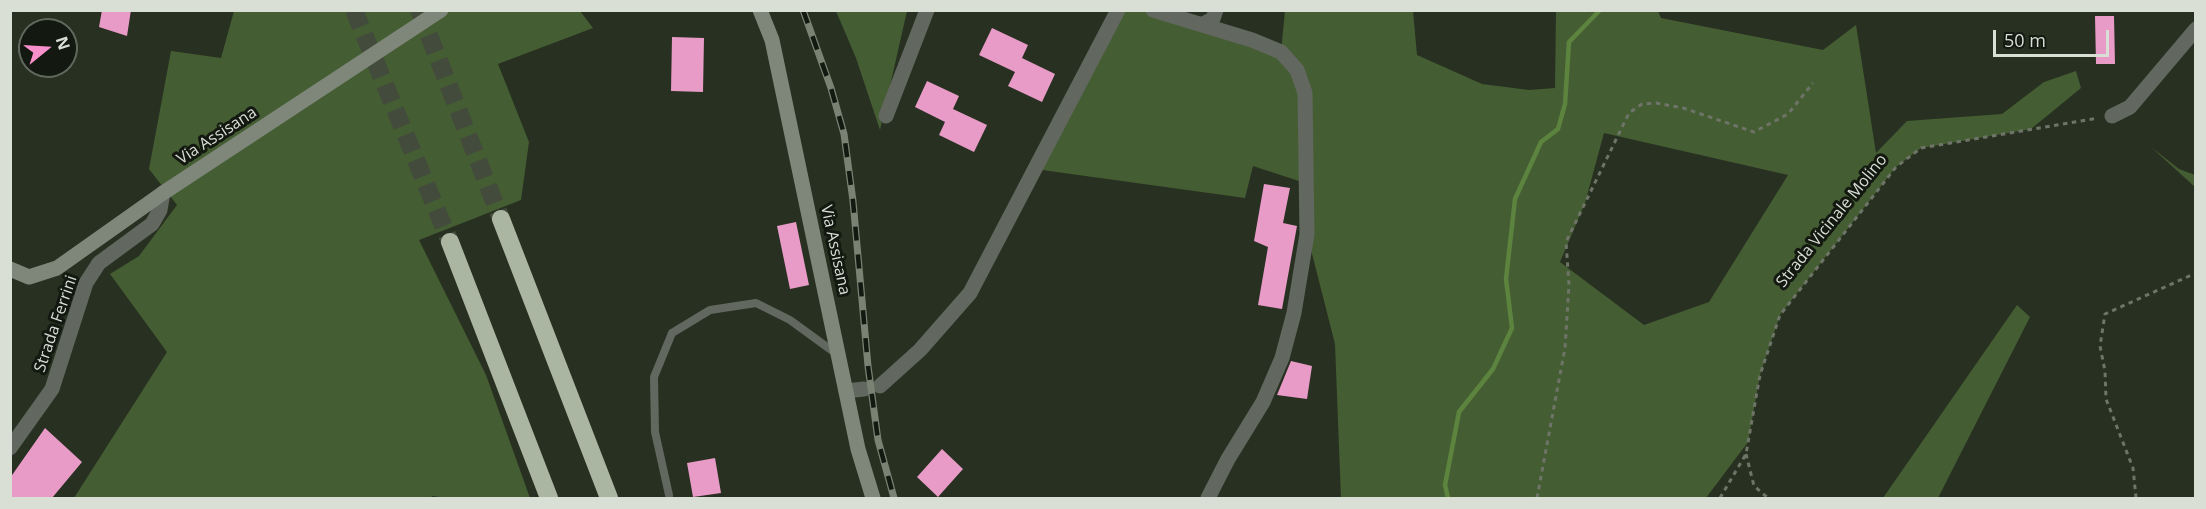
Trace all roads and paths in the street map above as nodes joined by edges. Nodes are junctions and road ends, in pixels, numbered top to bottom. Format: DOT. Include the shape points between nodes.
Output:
graph roads {
  1 [pos="441,10"];
  2 [pos="760,10"];
  3 [pos="927,10"];
  4 [pos="1118,10"];
  5 [pos="1153,10"];
  6 [pos="1216,10"];
  7 [pos="1203,24"];
  8 [pos="2196,29"];
  9 [pos="1813,82"];
  10 [pos="886,116"];
  11 [pos="2112,116"];
  12 [pos="163,194"];
  13 [pos="501,219"];
  14 [pos="450,242"];
  15 [pos="10,269"];
  16 [pos="2196,273"];
  17 [pos="838,355"];
  18 [pos="880,386"];
  19 [pos="864,389"];
  20 [pos="846,391"];
  21 [pos="29,423"];
  22 [pos="10,433"];
  23 [pos="10,448"];
  24 [pos="1746,454"];
  25 [pos="669,495"];
  26 [pos="549,497"];
  27 [pos="609,498"];
  28 [pos="873,498"];
  29 [pos="1208,498"];
  30 [pos="1537,498"];
  31 [pos="1720,498"];
  32 [pos="1768,498"];
  33 [pos="2136,498"];
  1 -- 12 [label="main road, Via Assisana"];
  2 -- 17 [label="main road, Via Assisana" via="772,40"];
  3 -- 10 [label="street"];
  4 -- 18 [label="street" via="970,293 920,350"];
  5 -- 7 [label="street"];
  6 -- 7 [label="street" via="1213,19"];
  7 -- 29 [label="street" via="1281,52 1297,70 1305,93 1307,234 1282,358 1263,402"];
  8 -- 11 [label="street" via="2130,106"];
  9 -- 30 [label="path" via="1788,114 1754,132 1656,103 1642,104 1629,113 1566,242 1569,285 1565,348"];
  11 -- 24 [label="path, Strada Vicinale Molino" via="1921,148 1896,167 1780,315 1760,375"];
  12 -- 15 [label="main road, Via Assisana" via="45,274 29,278"];
  12 -- 21 [label="street, Strada Ferrini" via="152,224 99,263 86,283 52,389"];
  13 -- 27 [label="highway"];
  14 -- 26 [label="highway"];
  16 -- 33 [label="path" via="2105,315 2100,346 2106,399 2133,468"];
  17 -- 20 [label="main road, Via Assisana"];
  17 -- 25 [label="lane" via="790,320 756,303 710,310 672,333 654,377 655,432"];
  19 -- 20 [label="street"];
  20 -- 28 [label="main road, Via Assisana"];
  21 -- 22 [label="street"];
  21 -- 23 [label="street, Strada Ferrini"];
  24 -- 31 [label="path"];
  24 -- 32 [label="path" via="1754,486"];
}
